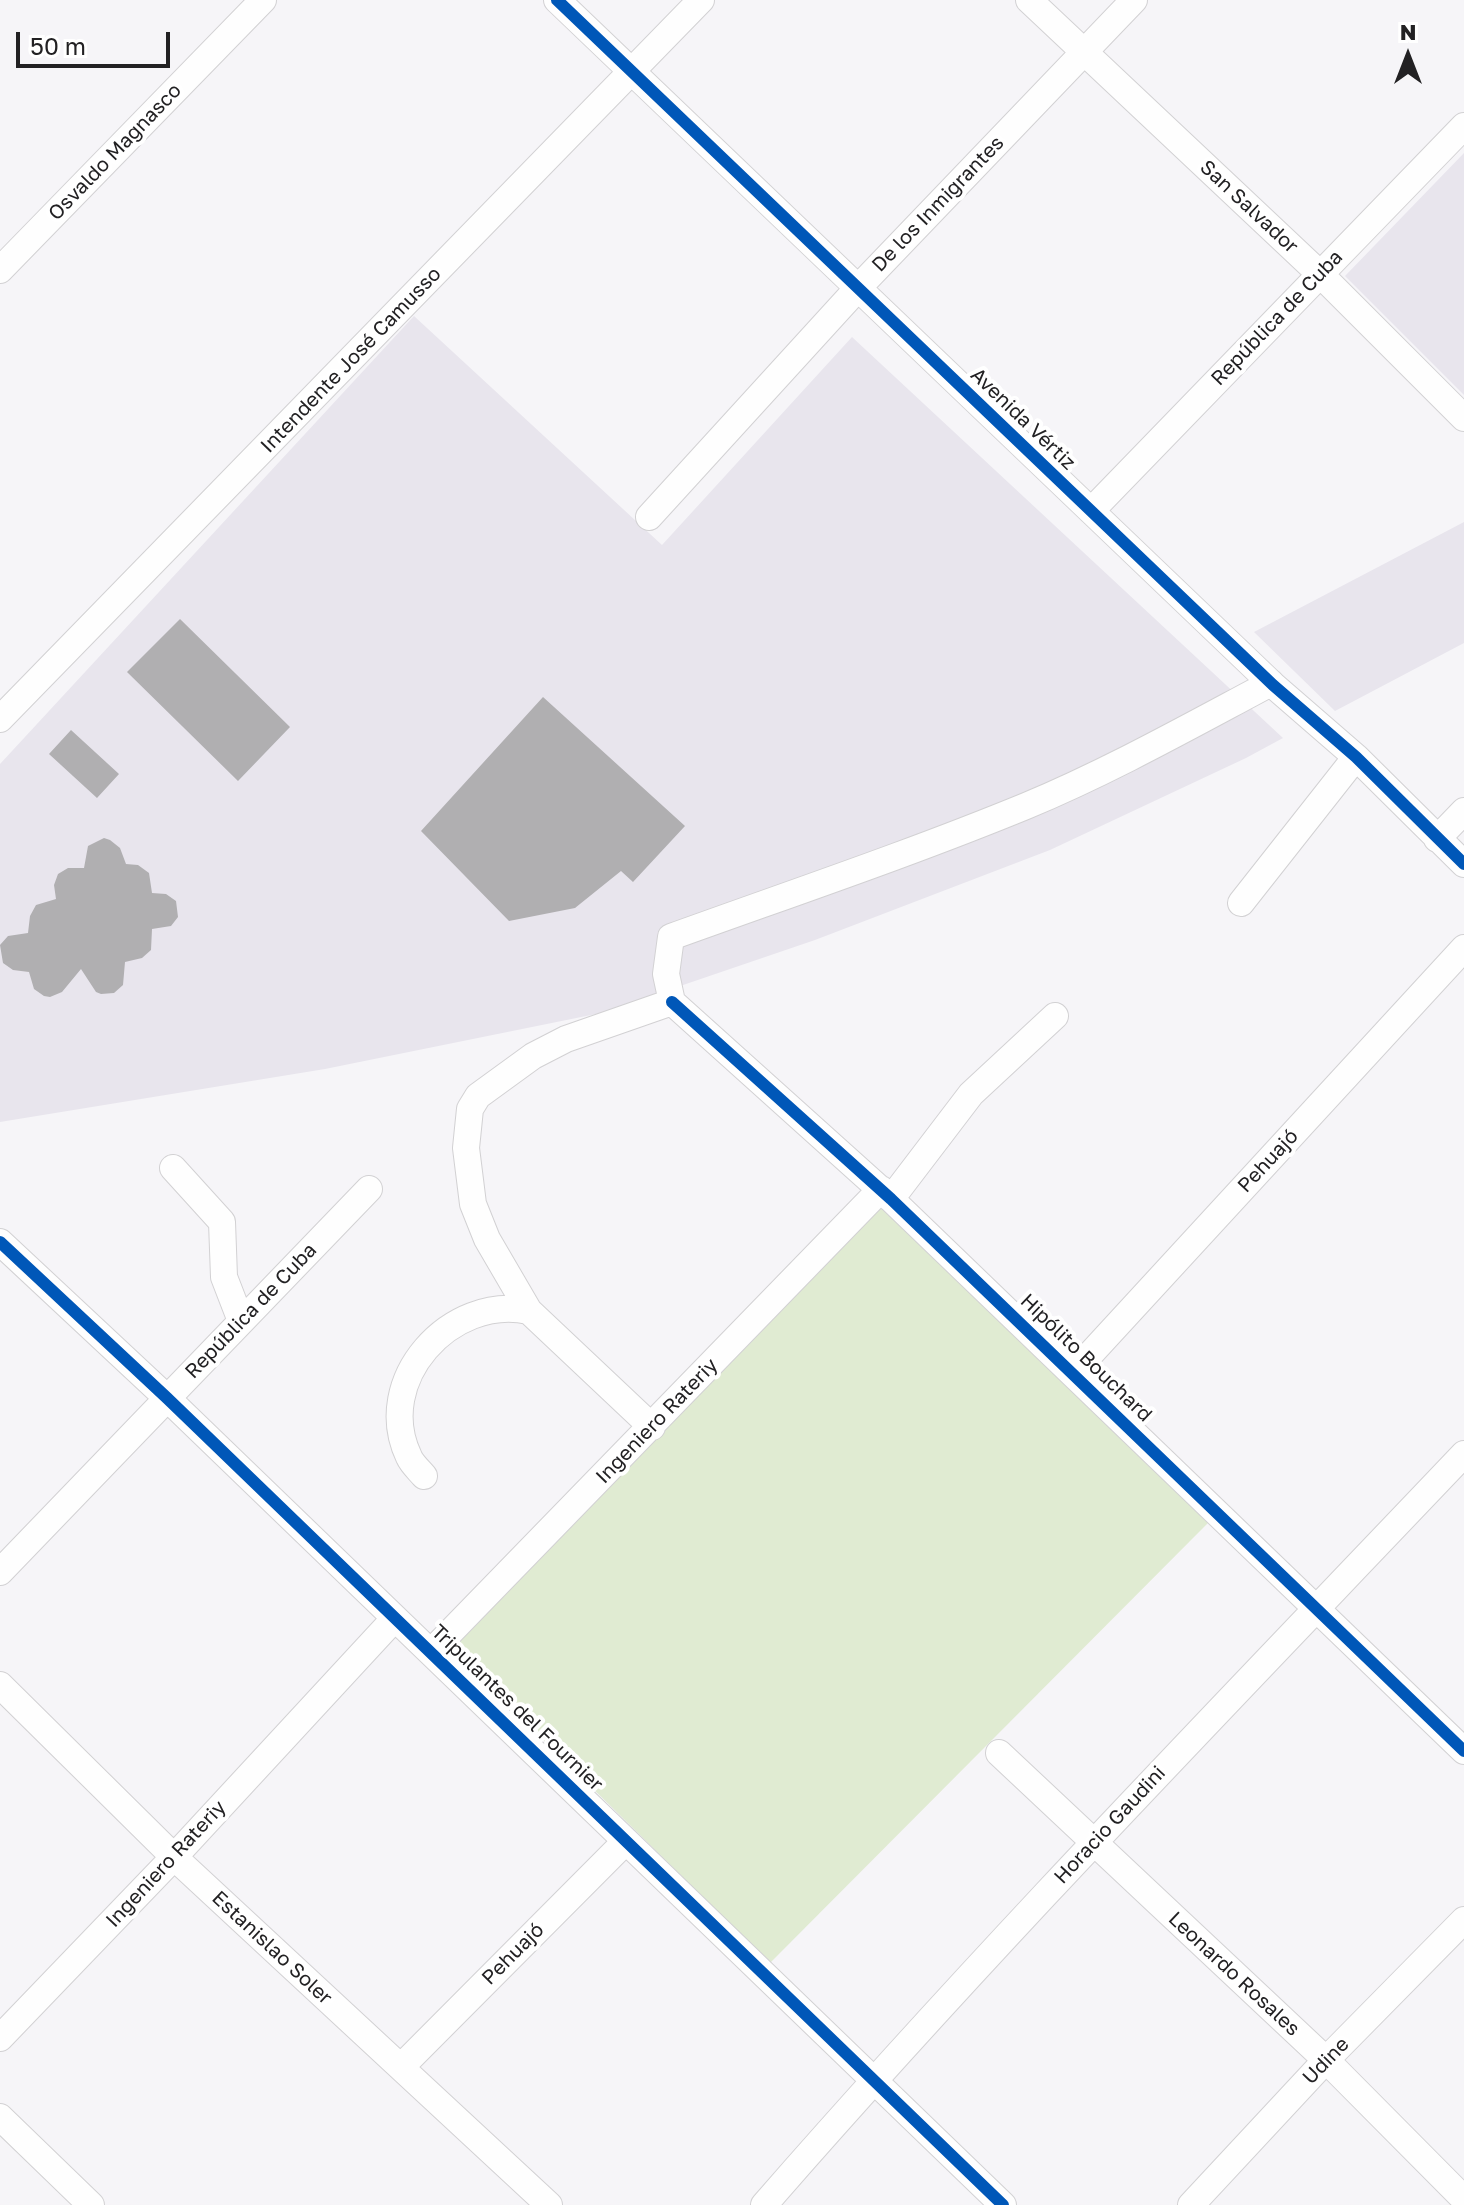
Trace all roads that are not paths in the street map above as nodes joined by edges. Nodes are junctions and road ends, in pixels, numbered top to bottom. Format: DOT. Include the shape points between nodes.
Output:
graph roads {
  1 [pos="263,0"];
  2 [pos="557,0"];
  3 [pos="701,0"];
  4 [pos="1029,0"];
  5 [pos="1134,0"];
  6 [pos="1084,52"];
  7 [pos="632,72"];
  8 [pos="1464,126"];
  9 [pos="0,270"];
  10 [pos="1320,274"];
  11 [pos="858,288"];
  12 [pos="1464,418"];
  13 [pos="1091,511"];
  14 [pos="649,517"];
  15 [pos="1271,683"];
  16 [pos="0,719"];
  17 [pos="1356,757"];
  18 [pos="1464,811"];
  19 [pos="1437,839"];
  20 [pos="1464,864"];
  21 [pos="1241,903"];
  22 [pos="1464,948"];
  23 [pos="672,1002"];
  24 [pos="1055,1016"];
  25 [pos="173,1168"];
  26 [pos="369,1189"];
  27 [pos="886,1194"];
  28 [pos="0,1242"];
  29 [pos="529,1311"];
  30 [pos="241,1321"];
  31 [pos="1073,1373"];
  32 [pos="167,1398"];
  33 [pos="652,1427"];
  34 [pos="1464,1454"];
  35 [pos="424,1476"];
  36 [pos="0,1572"];
  37 [pos="1316,1609"];
  38 [pos="395,1618"];
  39 [pos="431,1652"];
  40 [pos="0,1685"];
  41 [pos="1464,1751"];
  42 [pos="999,1753"];
  43 [pos="626,1841"];
  44 [pos="1092,1843"];
  45 [pos="174,1857"];
  46 [pos="1464,1920"];
  47 [pos="0,2038"];
  48 [pos="1326,2060"];
  49 [pos="401,2067"];
  50 [pos="874,2079"];
  51 [pos="0,2117"];
  52 [pos="1464,2199"];
  53 [pos="91,2205"];
  54 [pos="549,2205"];
  55 [pos="764,2205"];
  56 [pos="1003,2205"];
  57 [pos="1191,2205"];
  1 -- 9 [label="street, Osvaldo Magnasco"];
  2 -- 7 [label="street, Avenida Vértiz"];
  3 -- 7 [label="street, Intendente José Camusso"];
  4 -- 6 [label="street, San Salvador"];
  5 -- 6 [label="street, De los Inmigrantes"];
  6 -- 10 [label="street, San Salvador"];
  6 -- 11 [label="street, De los Inmigrantes"];
  7 -- 11 [label="street, Avenida Vértiz"];
  7 -- 16 [label="street, Intendente José Camusso"];
  8 -- 10 [label="street, República de Cuba"];
  10 -- 12 [label="street, San Salvador"];
  10 -- 13 [label="street, República de Cuba"];
  11 -- 13 [label="street, Avenida Vértiz"];
  11 -- 14 [label="street, De los Inmigrantes"];
  13 -- 15 [label="street, Avenida Vértiz"];
  15 -- 17 [label="street, Avenida Vértiz"];
  15 -- 23 [label="street" via="1028,805 671,937 666,974"];
  17 -- 19 [label="street, Avenida Vértiz"];
  17 -- 21 [label="street"];
  18 -- 19 [label="street"];
  19 -- 20 [label="street, Avenida Vértiz"];
  22 -- 31 [label="street, Pehuajó"];
  23 -- 27 [label="street, Hipólito Bouchard"];
  23 -- 29 [label="street" via="533,1056 478,1096 470,1109 466,1137 473,1204"];
  24 -- 27 [label="street, Ingeniero Rateriy" via="971,1094"];
  25 -- 30 [label="street" via="222,1222 224,1277"];
  26 -- 30 [label="street, República de Cuba"];
  27 -- 31 [label="street, Hipólito Bouchard"];
  27 -- 33 [label="street, Ingeniero Rateriy"];
  28 -- 32 [label="street, Tripulantes del Fournier"];
  29 -- 33 [label="street"];
  29 -- 35 [label="street" via="508,1306 488,1310 454,1324 427,1346 405,1381 399,1421 409,1457"];
  30 -- 32 [label="street, República de Cuba"];
  31 -- 37 [label="street, Hipólito Bouchard"];
  32 -- 36 [label="street, República de Cuba"];
  32 -- 38 [label="street, Tripulantes del Fournier"];
  33 -- 39 [label="street, Ingeniero Rateriy"];
  34 -- 37 [label="street, Horacio Gaudini"];
  37 -- 41 [label="street, Hipólito Bouchard"];
  37 -- 44 [label="street, Horacio Gaudini"];
  38 -- 39 [label="street, Tripulantes del Fournier"];
  38 -- 45 [label="street, Ingeniero Rateriy"];
  39 -- 43 [label="street, Tripulantes del Fournier"];
  40 -- 45 [label="street, Estanislao Soler"];
  42 -- 44 [label="street, Leonardo Rosales"];
  43 -- 49 [label="street, Pehuajó"];
  43 -- 50 [label="street, Tripulantes del Fournier"];
  44 -- 48 [label="street, Leonardo Rosales"];
  44 -- 50 [label="street, Horacio Gaudini"];
  45 -- 47 [label="street, Ingeniero Rateriy"];
  45 -- 49 [label="street, Estanislao Soler"];
  46 -- 48 [label="street, Udine"];
  48 -- 52 [label="street, Leonardo Rosales"];
  48 -- 57 [label="street, Udine"];
  49 -- 54 [label="street, Estanislao Soler"];
  50 -- 55 [label="street, Horacio Gaudini"];
  50 -- 56 [label="street, Tripulantes del Fournier"];
  51 -- 53 [label="street"];
}
